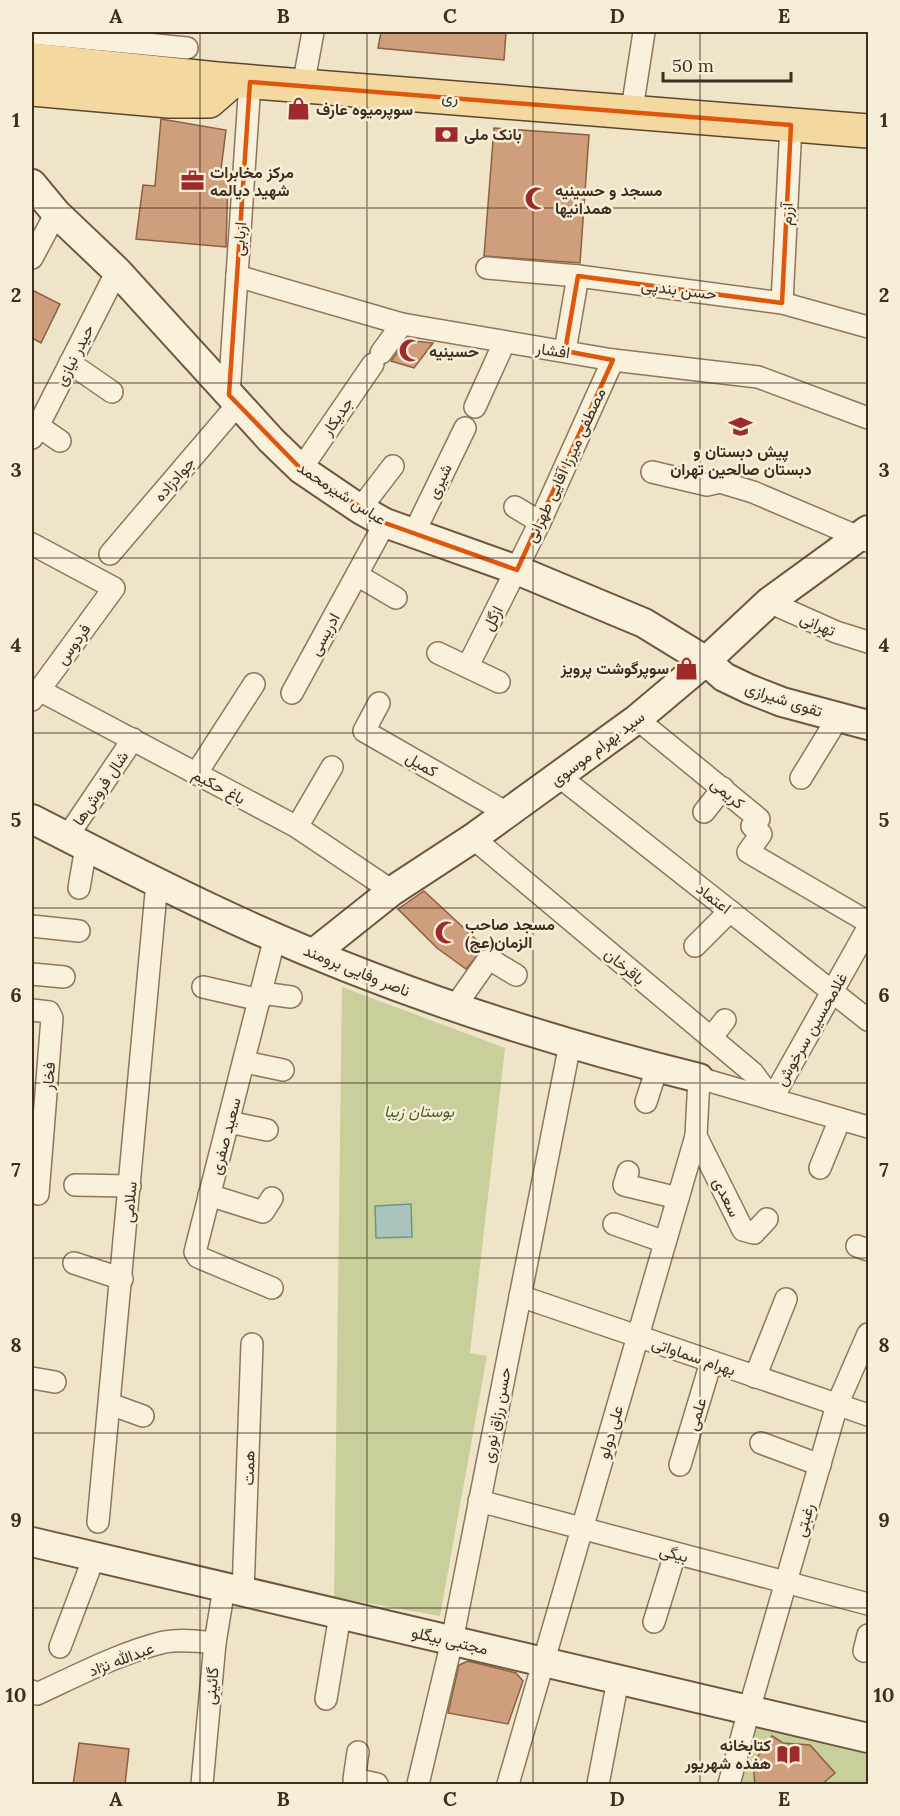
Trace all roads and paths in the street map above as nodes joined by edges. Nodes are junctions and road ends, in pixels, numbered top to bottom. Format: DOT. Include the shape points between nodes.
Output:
graph roads {
  1 [pos="313,32"];
  2 [pos="645,32"];
  3 [pos="32,33"];
  4 [pos="187,48"];
  5 [pos="32,60"];
  6 [pos="233,81"];
  7 [pos="303,86"];
  8 [pos="32,89"];
  9 [pos="633,103"];
  10 [pos="791,124"];
  11 [pos="868,131"];
  12 [pos="32,184"];
  13 [pos="56,213"];
  14 [pos="32,258"];
  15 [pos="487,268"];
  16 [pos="117,271"];
  17 [pos="237,276"];
  18 [pos="578,276"];
  19 [pos="782,303"];
  20 [pos="402,324"];
  21 [pos="868,327"];
  22 [pos="504,343"];
  23 [pos="565,351"];
  24 [pos="613,360"];
  25 [pos="70,363"];
  26 [pos="112,392"];
  27 [pos="234,400"];
  28 [pos="475,406"];
  29 [pos="868,418"];
  30 [pos="465,428"];
  31 [pos="35,432"];
  32 [pos="60,441"];
  33 [pos="393,466"];
  34 [pos="301,469"];
  35 [pos="652,472"];
  36 [pos="515,507"];
  37 [pos="360,509"];
  38 [pos="540,522"];
  39 [pos="386,523"];
  40 [pos="414,533"];
  41 [pos="865,536"];
  42 [pos="32,544"];
  43 [pos="110,554"];
  44 [pos="517,570"];
  45 [pos="357,574"];
  46 [pos="396,598"];
  47 [pos="769,602"];
  48 [pos="868,642"];
  49 [pos="438,653"];
  50 [pos="706,661"];
  51 [pos="468,666"];
  52 [pos="499,682"];
  53 [pos="254,684"];
  54 [pos="292,693"];
  55 [pos="35,695"];
  56 [pos="379,703"];
  57 [pos="839,716"];
  58 [pos="637,719"];
  59 [pos="868,725"];
  60 [pos="133,739"];
  61 [pos="332,767"];
  62 [pos="196,774"];
  63 [pos="560,777"];
  64 [pos="801,778"];
  65 [pos="723,788"];
  66 [pos="704,812"];
  67 [pos="507,813"];
  68 [pos="32,819"];
  69 [pos="297,827"];
  70 [pos="473,838"];
  71 [pos="77,842"];
  72 [pos="158,882"];
  73 [pos="79,888"];
  74 [pos="392,891"];
  75 [pos="730,911"];
  76 [pos="868,922"];
  77 [pos="32,926"];
  78 [pos="868,928"];
  79 [pos="79,931"];
  80 [pos="275,937"];
  81 [pos="695,946"];
  82 [pos="314,953"];
  83 [pos="32,974"];
  84 [pos="516,975"];
  85 [pos="64,977"];
  86 [pos="202,987"];
  87 [pos="833,992"];
  88 [pos="261,996"];
  89 [pos="291,997"];
  90 [pos="454,1008"];
  91 [pos="32,1010"];
  92 [pos="725,1020"];
  93 [pos="868,1020"];
  94 [pos="711,1038"];
  95 [pos="570,1044"];
  96 [pos="245,1062"];
  97 [pos="657,1068"];
  98 [pos="283,1070"];
  99 [pos="699,1078"];
  100 [pos="772,1099"];
  101 [pos="646,1102"];
  102 [pos="840,1119"];
  103 [pos="229,1122"];
  104 [pos="868,1127"];
  105 [pos="267,1130"];
  106 [pos="38,1131"];
  107 [pos="696,1136"];
  108 [pos="820,1168"];
  109 [pos="628,1172"];
  110 [pos="75,1185"];
  111 [pos="130,1186"];
  112 [pos="38,1194"];
  113 [pos="209,1195"];
  114 [pos="272,1198"];
  115 [pos="678,1198"];
  116 [pos="767,1219"];
  117 [pos="614,1224"];
  118 [pos="665,1242"];
  119 [pos="74,1263"];
  120 [pos="122,1279"];
  121 [pos="272,1288"];
  122 [pos="520,1296"];
  123 [pos="786,1299"];
  124 [pos="868,1334"];
  125 [pos="638,1337"];
  126 [pos="252,1344"];
  127 [pos="711,1362"];
  128 [pos="754,1377"];
  129 [pos="32,1378"];
  130 [pos="55,1382"];
  131 [pos="110,1404"];
  132 [pos="837,1405"];
  133 [pos="868,1415"];
  134 [pos="143,1416"];
  135 [pos="761,1443"];
  136 [pos="680,1465"];
  137 [pos="820,1465"];
  138 [pos="479,1501"];
  139 [pos="98,1522"];
  140 [pos="582,1529"];
  141 [pos="32,1542"];
  142 [pos="675,1554"];
  143 [pos="94,1557"];
  144 [pos="786,1582"];
  145 [pos="234,1590"];
  146 [pos="868,1604"];
  147 [pos="340,1615"];
  148 [pos="654,1622"];
  149 [pos="452,1641"];
  150 [pos="215,1643"];
  151 [pos="60,1647"];
  152 [pos="543,1662"];
  153 [pos="618,1680"];
  154 [pos="32,1691"];
  155 [pos="326,1699"];
  156 [pos="747,1718"];
  157 [pos="868,1738"];
  158 [pos="358,1752"];
  159 [pos="202,1785"];
  160 [pos="377,1785"];
  161 [pos="418,1785"];
  162 [pos="508,1785"];
  163 [pos="598,1785"];
  164 [pos="729,1785"];
  1 -- 7 [label="street"];
  2 -- 9 [label="street"];
  3 -- 4 [label="street"];
  5 -- 6 [label="main road, ری"];
  6 -- 7 [label="main road, ری"];
  6 -- 8 [label="main road" via="208,101"];
  6 -- 17 [label="street, اربابی"];
  7 -- 10 [label="main road, ری"];
  10 -- 11 [label="main road, ری"];
  10 -- 19 [label="street, آزرم"];
  12 -- 13 [label="street, عباس شیرمحمد"];
  13 -- 14 [label="street"];
  13 -- 16 [label="street, عباس شیرمحمد"];
  15 -- 18 [label="street, حسن بندپی"];
  16 -- 25 [label="street, حیدر نیازی"];
  16 -- 27 [label="street, عباس شیرمحمد"];
  17 -- 20 [label="street, افشار"];
  17 -- 27 [label="street, اربابی"];
  18 -- 19 [label="street, حسن بندپی"];
  18 -- 23 [label="street"];
  19 -- 21 [label="street, حسن بندپی"];
  20 -- 22 [label="street, افشار"];
  20 -- 34 [label="street, جدیکار"];
  22 -- 23 [label="street, افشار"];
  22 -- 28 [label="street"];
  23 -- 24 [label="street, افشار"];
  24 -- 29 [label="street, افشار" via="758,377"];
  24 -- 38 [label="street, مصطفی میرزا آقایی طهرانی"];
  25 -- 26 [label="street"];
  25 -- 31 [label="street, حیدر نیازی"];
  27 -- 34 [label="street, عباس شیرمحمد"];
  27 -- 43 [label="street, جوادزاده"];
  30 -- 40 [label="street, شیری"];
  31 -- 32 [label="street"];
  33 -- 37 [label="street"];
  34 -- 37 [label="street, عباس شیرمحمد"];
  35 -- 41 [label="street" via="706,485 720,482"];
  36 -- 38 [label="street"];
  37 -- 39 [label="street, عباس شیرمحمد"];
  38 -- 44 [label="street, مصطفی میرزا آقایی طهرانی"];
  39 -- 40 [label="street, عباس شیرمحمد"];
  39 -- 45 [label="street, ادریسی"];
  40 -- 44 [label="street, عباس شیرمحمد"];
  41 -- 47 [label="street, سید بهرام موسوی"];
  42 -- 55 [label="street, فردوس" via="114,588"];
  44 -- 50 [label="street, عباس شیرمحمد" via="644,623"];
  44 -- 51 [label="street, ازگل"];
  45 -- 46 [label="street"];
  45 -- 54 [label="street, ادریسی"];
  47 -- 48 [label="street, تهرانی"];
  47 -- 50 [label="street, سید بهرام موسوی"];
  49 -- 51 [label="street"];
  50 -- 57 [label="street, تقوی شیرازی" via="724,677 749,689"];
  50 -- 58 [label="street, سید بهرام موسوی"];
  51 -- 52 [label="street"];
  53 -- 62 [label="street"];
  55 -- 60 [label="street, باغ حکیم"];
  56 -- 67 [label="street, کمیل" via="364,731"];
  57 -- 59 [label="street, تقوی شیرازی"];
  57 -- 64 [label="street"];
  58 -- 63 [label="street, سید بهرام موسوی"];
  58 -- 65 [label="street, کریمی"];
  60 -- 62 [label="street, باغ حکیم"];
  60 -- 71 [label="street, شال فروش‌ها"];
  61 -- 69 [label="street"];
  62 -- 69 [label="street, باغ حکیم"];
  63 -- 67 [label="street, سید بهرام موسوی"];
  63 -- 75 [label="street, اعتماد"];
  65 -- 66 [label="street"];
  65 -- 76 [label="street, کریمی" via="764,812 752,826 761,834 748,852"];
  67 -- 70 [label="street, سید بهرام موسوی"];
  68 -- 71 [label="street, ناصر وفایی برومند"];
  69 -- 74 [label="street, باغ حکیم"];
  70 -- 74 [label="street, سید بهرام موسوی"];
  70 -- 94 [label="street, باقرخان"];
  71 -- 72 [label="street, ناصر وفایی برومند"];
  71 -- 73 [label="street"];
  72 -- 80 [label="street, ناصر وفایی برومند"];
  72 -- 111 [label="street, سلامی"];
  74 -- 82 [label="street, سید بهرام موسوی"];
  75 -- 81 [label="street"];
  75 -- 87 [label="street, اعتماد"];
  77 -- 79 [label="street"];
  78 -- 87 [label="street, غلامحسین سرخوش"];
  80 -- 82 [label="street, ناصر وفایی برومند"];
  80 -- 88 [label="street, سعید صفری"];
  82 -- 90 [label="street, ناصر وفایی برومند"];
  83 -- 85 [label="street"];
  84 -- 90 [label="street" via="487,961"];
  86 -- 88 [label="street"];
  87 -- 93 [label="street, اعتماد"];
  87 -- 100 [label="street, غلامحسین سرخوش"];
  88 -- 89 [label="street"];
  88 -- 96 [label="street, سعید صفری"];
  90 -- 95 [label="street, ناصر وفایی برومند"];
  91 -- 106 [label="street, فخار" via="49,1012 52,1018"];
  92 -- 94 [label="street"];
  94 -- 100 [label="street, باقرخان" via="753,1073"];
  95 -- 97 [label="street, ناصر وفایی برومند"];
  95 -- 122 [label="street, حسن رزاق نوری"];
  96 -- 98 [label="street"];
  96 -- 103 [label="street, سعید صفری"];
  97 -- 99 [label="street, ناصر وفایی برومند"];
  97 -- 101 [label="street"];
  99 -- 100 [label="street"];
  99 -- 107 [label="street, علی دولو"];
  100 -- 102 [label="street"];
  102 -- 104 [label="street"];
  102 -- 108 [label="street"];
  103 -- 105 [label="street"];
  103 -- 113 [label="street, سعید صفری"];
  106 -- 112 [label="street, فخار"];
  107 -- 115 [label="street, علی دولو"];
  107 -- 116 [label="street, سعدی" via="743,1230 754,1233"];
  109 -- 115 [label="street" via="624,1185"];
  110 -- 111 [label="street"];
  111 -- 120 [label="street, سلامی"];
  113 -- 114 [label="street" via="263,1212"];
  113 -- 121 [label="street, سعید صفری" via="195,1252 198,1257"];
  115 -- 118 [label="street, علی دولو"];
  117 -- 118 [label="street"];
  118 -- 125 [label="street, علی دولو"];
  119 -- 120 [label="street"];
  120 -- 131 [label="street, سلامی"];
  122 -- 125 [label="street, بهرام سماواتی"];
  122 -- 138 [label="street, حسن رزاق نوری"];
  123 -- 128 [label="street"];
  124 -- 132 [label="street, رغبتی"];
  125 -- 127 [label="street, بهرام سماواتی"];
  125 -- 140 [label="street, علی دولو"];
  126 -- 145 [label="street, همت"];
  127 -- 128 [label="street, بهرام سماواتی"];
  127 -- 136 [label="street, علمی"];
  128 -- 132 [label="street, بهرام سماواتی"];
  129 -- 130 [label="street"];
  131 -- 134 [label="street"];
  131 -- 139 [label="street, سلامی"];
  132 -- 133 [label="street, بهرام سماواتی"];
  132 -- 137 [label="street, رغبتی"];
  135 -- 137 [label="street"];
  137 -- 144 [label="street, رغبتی"];
  138 -- 140 [label="street, بیگی"];
  138 -- 149 [label="street, حسن رزاق نوری"];
  140 -- 142 [label="street, بیگی"];
  140 -- 152 [label="street, علی دولو"];
  141 -- 143 [label="street, مجتبی بیگلو"];
  142 -- 144 [label="street, بیگی"];
  142 -- 148 [label="street"];
  143 -- 145 [label="street, مجتبی بیگلو"];
  143 -- 151 [label="street"];
  144 -- 146 [label="street, بیگی"];
  144 -- 156 [label="street, رغبتی"];
  145 -- 147 [label="street, مجتبی بیگلو"];
  145 -- 150 [label="street, گائینی"];
  147 -- 149 [label="street, مجتبی بیگلو"];
  147 -- 155 [label="street"];
  149 -- 152 [label="street, مجتبی بیگلو"];
  149 -- 161 [label="street, حسن رزاق نوری"];
  150 -- 154 [label="street, عبدالله نژاد" via="165,1642 38,1694"];
  150 -- 159 [label="street, گائینی"];
  152 -- 153 [label="street, مجتبی بیگلو"];
  152 -- 162 [label="street, علی دولو"];
  153 -- 156 [label="street, مجتبی بیگلو"];
  153 -- 163 [label="street"];
  156 -- 157 [label="street, مجتبی بیگلو"];
  156 -- 164 [label="street, رغبتی"];
  158 -- 160 [label="street" via="354,1779"];
}
